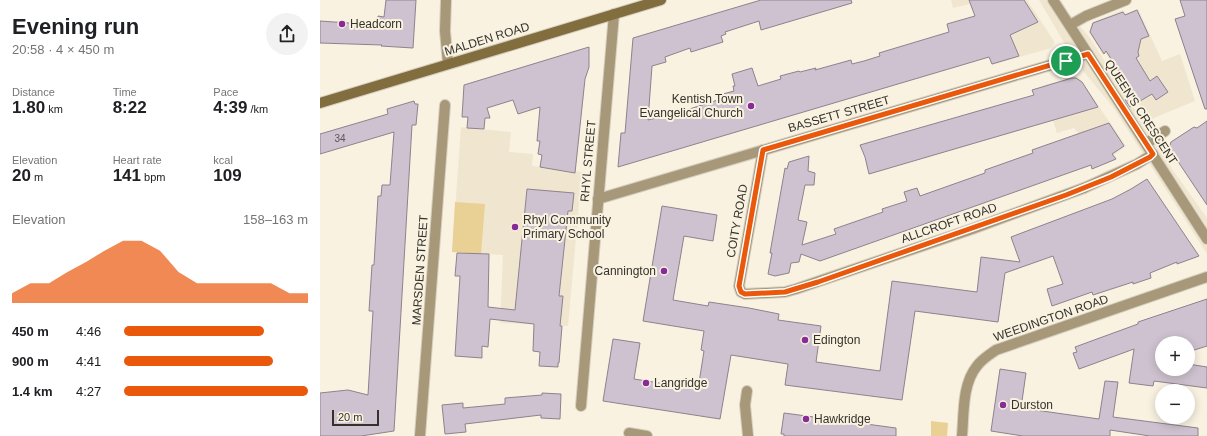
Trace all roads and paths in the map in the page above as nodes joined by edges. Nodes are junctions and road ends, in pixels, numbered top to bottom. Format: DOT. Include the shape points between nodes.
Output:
graph roads {
  1 [pos="446,0"];
  2 [pos="661,0"];
  3 [pos="1053,0"];
  4 [pos="1126,0"];
  5 [pos="614,14"];
  6 [pos="1070,25"];
  7 [pos="1088,54"];
  8 [pos="448,64"];
  9 [pos="320,103"];
  10 [pos="445,105"];
  11 [pos="1165,131"];
  12 [pos="1146,143"];
  13 [pos="763,150"];
  14 [pos="1153,154"];
  15 [pos="598,199"];
  16 [pos="1207,239"];
  17 [pos="1207,277"];
  18 [pos="745,294"];
  19 [pos="747,391"];
  20 [pos="580,406"];
  21 [pos="629,433"];
  22 [pos="420,436"];
  23 [pos="648,436"];
  24 [pos="748,436"];
  25 [pos="962,436"];
  1 -- 8 [label="street" via="444,31"];
  2 -- 5 [label="main road, MALDEN ROAD"];
  3 -- 6 [label="street, QUEEN'S CRESCENT"];
  4 -- 6 [label="street"];
  5 -- 8 [label="main road, MALDEN ROAD"];
  5 -- 15 [label="street, RHYL STREET"];
  6 -- 7 [label="street, QUEEN'S CRESCENT"];
  7 -- 12 [label="street, QUEEN'S CRESCENT"];
  7 -- 13 [label="street, BASSETT STREET"];
  8 -- 9 [label="main road, MALDEN ROAD"];
  10 -- 22 [label="street, MARSDEN STREET"];
  11 -- 12 [label="street"];
  12 -- 14 [label="street, QUEEN'S CRESCENT"];
  13 -- 15 [label="street, BASSETT STREET"];
  13 -- 18 [label="street, COITY ROAD" via="739,286"];
  14 -- 16 [label="street, QUEEN'S CRESCENT"];
  14 -- 18 [label="street, ALLCROFT ROAD" via="1084,188 972,229 785,292"];
  15 -- 20 [label="street, RHYL STREET"];
  17 -- 25 [label="street, WEEDINGTON ROAD" via="996,350 983,359 971,374 967,387"];
  19 -- 24 [label="street" via="745,405"];
  21 -- 23 [label="street"];
}
